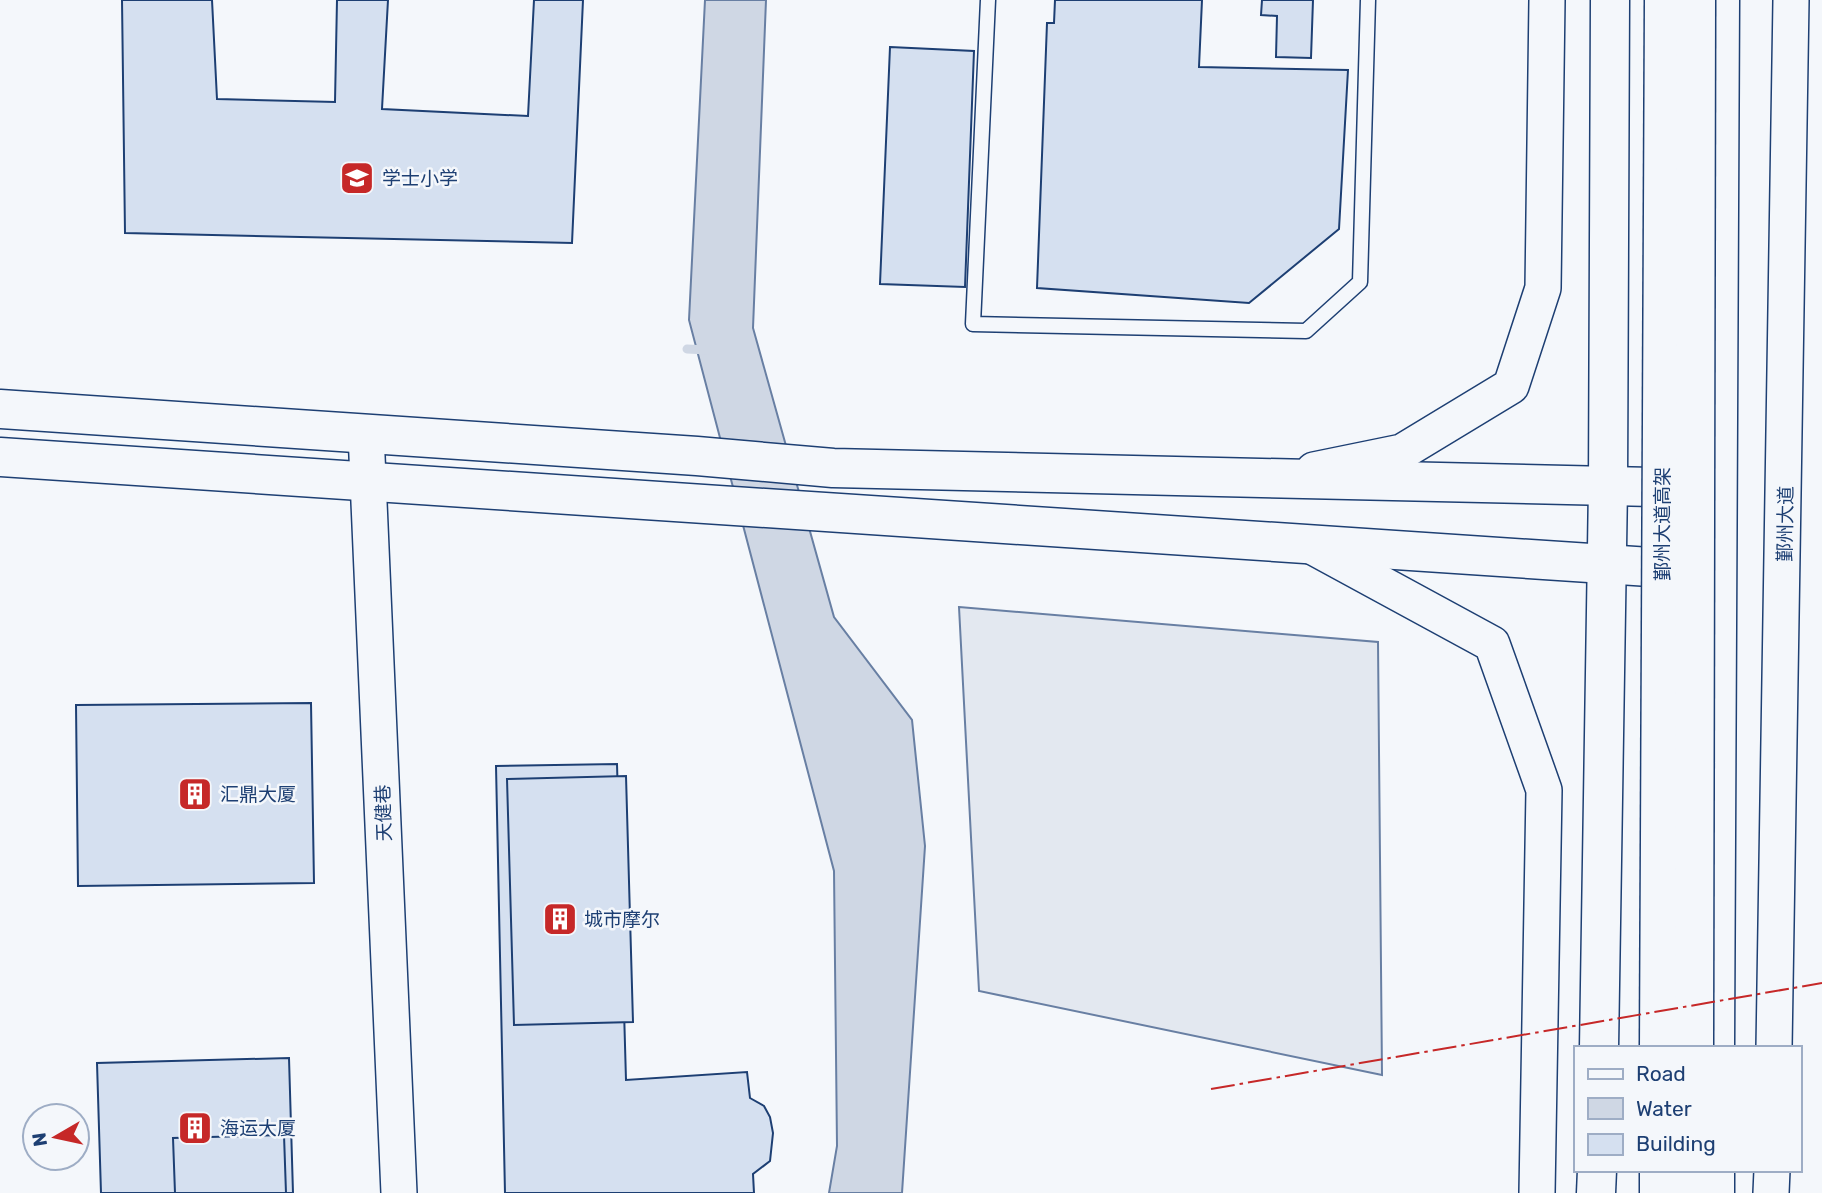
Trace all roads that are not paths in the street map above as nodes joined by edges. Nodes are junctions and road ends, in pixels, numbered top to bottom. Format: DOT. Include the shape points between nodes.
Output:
graph roads {
  1 [pos="988,0"];
  2 [pos="1368,0"];
  3 [pos="1547,0"];
  4 [pos="1610,0"];
  5 [pos="1664,0"];
  6 [pos="1696,0"];
  7 [pos="1720,0"];
  8 [pos="1791,0"];
  9 [pos="0,409"];
  10 [pos="366,433"];
  11 [pos="0,457"];
  12 [pos="1274,478"];
  13 [pos="369,481"];
  14 [pos="1608,486"];
  15 [pos="1716,489"];
  16 [pos="1308,544"];
  17 [pos="1606,564"];
  18 [pos="1716,571"];
  19 [pos="1599,1046"];
  20 [pos="1659,1046"];
  21 [pos="1694,1046"];
  22 [pos="1715,1046"];
  23 [pos="1774,1046"];
  24 [pos="1597,1172"];
  25 [pos="1659,1172"];
  26 [pos="1694,1172"];
  27 [pos="1715,1172"];
  28 [pos="1772,1172"];
  29 [pos="399,1193"];
  30 [pos="1537,1193"];
  31 [pos="1596,1193"];
  32 [pos="1658,1193"];
  33 [pos="1694,1193"];
  34 [pos="1715,1193"];
  35 [pos="1771,1193"];
  1 -- 2 [label="lane" via="973,324 1306,331 1360,282"];
  3 -- 12 [label="street" via="1543,288 1511,386 1402,452"];
  4 -- 14 [label="main road"];
  5 -- 20 [label="main road, 鄞州大道高架, bridge"];
  6 -- 21 [label="main road, 鄞州大道高架, bridge"];
  7 -- 15 [label="main road"];
  8 -- 23 [label="street, 鄞州大道"];
  9 -- 10 [label="main road"];
  10 -- 12 [label="main road" via="833,468"];
  10 -- 13 [label="street, 天健巷"];
  11 -- 13 [label="main road"];
  12 -- 14 [label="main road"];
  13 -- 16 [label="main road"];
  13 -- 29 [label="street, 天健巷"];
  14 -- 15 [label="main road"];
  14 -- 17 [label="main road"];
  15 -- 18 [label="main road"];
  16 -- 17 [label="main road"];
  16 -- 30 [label="street" via="1492,644 1544,790"];
  17 -- 18 [label="main road"];
  17 -- 19 [label="main road"];
  18 -- 22 [label="main road"];
  24 -- 31 [label="main road"];
  25 -- 32 [label="main road"];
  26 -- 33 [label="main road"];
  27 -- 34 [label="main road"];
  28 -- 35 [label="street"];
}
